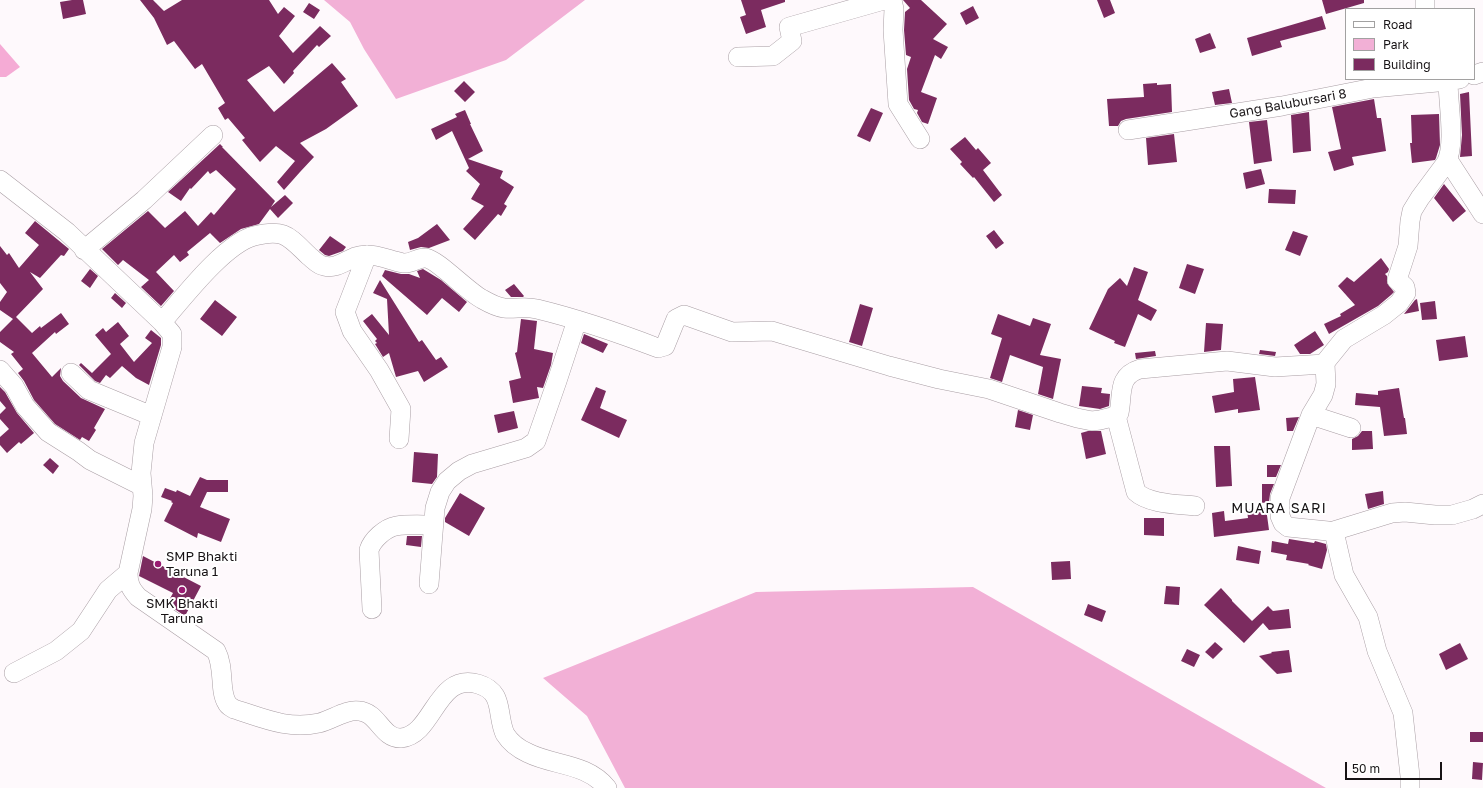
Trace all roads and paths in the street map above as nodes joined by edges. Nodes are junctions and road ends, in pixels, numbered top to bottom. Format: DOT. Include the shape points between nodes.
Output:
graph roads {
  1 [pos="884,0"];
  2 [pos="892,0"];
  3 [pos="738,56"];
  4 [pos="1454,80"];
  5 [pos="1420,82"];
  6 [pos="1128,130"];
  7 [pos="213,135"];
  8 [pos="920,140"];
  9 [pos="1448,160"];
  10 [pos="0,180"];
  11 [pos="1483,214"];
  12 [pos="84,250"];
  13 [pos="367,255"];
  14 [pos="577,320"];
  15 [pos="162,322"];
  16 [pos="1325,364"];
  17 [pos="0,370"];
  18 [pos="71,373"];
  19 [pos="152,416"];
  20 [pos="1116,416"];
  21 [pos="1311,416"];
  22 [pos="1351,428"];
  23 [pos="399,439"];
  24 [pos="142,486"];
  25 [pos="1483,504"];
  26 [pos="1195,506"];
  27 [pos="434,524"];
  28 [pos="1330,532"];
  29 [pos="128,573"];
  30 [pos="429,584"];
  31 [pos="372,609"];
  32 [pos="14,673"];
  33 [pos="607,788"];
  34 [pos="1410,788"];
  1 -- 3 [label="street" via="789,27 792,41 773,56"];
  2 -- 8 [label="street" via="898,104"];
  4 -- 5 [label="street, Gang Balubursari 8"];
  4 -- 9 [label="street"];
  5 -- 6 [label="street, Gang Balubursari 8"];
  7 -- 12 [label="street" via="144,200"];
  9 -- 11 [label="street"];
  9 -- 16 [label="street" via="1416,203 1411,215 1408,246 1398,280 1405,287 1406,293 1384,315 1344,339 1330,354"];
  10 -- 12 [label="street" via="56,223"];
  12 -- 15 [label="street"];
  13 -- 14 [label="street" via="402,263 427,258 480,298 492,304 505,308 537,309"];
  13 -- 15 [label="street" via="355,257 336,266 325,266 314,260 286,235 270,233 253,236 234,246 219,260 196,282"];
  13 -- 23 [label="street" via="345,312 352,331 379,370 401,409"];
  14 -- 20 [label="street" via="660,348 665,346 676,319 684,315 732,332 772,331 888,366 989,389 1077,418 1092,421"];
  14 -- 27 [label="street" via="536,441 526,448 472,464 459,471 447,481 440,492"];
  15 -- 19 [label="street" via="172,334 172,347"];
  16 -- 20 [label="street" via="1275,367 1227,361 1140,369 1126,378 1119,413"];
  16 -- 21 [label="street" via="1325,390"];
  17 -- 24 [label="street" via="14,386 28,411 48,432 90,460"];
  18 -- 19 [label="street" via="89,390"];
  19 -- 24 [label="street" via="144,443"];
  20 -- 26 [label="street" via="1136,492 1142,498 1150,500"];
  21 -- 22 [label="street"];
  21 -- 28 [label="street" via="1281,493 1280,516 1288,527"];
  24 -- 29 [label="street" via="142,509"];
  25 -- 28 [label="street" via="1464,512 1443,516 1392,513"];
  27 -- 30 [label="street"];
  27 -- 31 [label="street" via="396,526 384,531 373,542 369,550"];
  28 -- 34 [label="street" via="1335,536 1344,575 1368,616 1381,662 1403,713"];
  29 -- 32 [label="street" via="108,590 81,631 56,651"];
  29 -- 33 [label="street" via="128,582 138,597 216,651 221,665 225,698 227,704 234,709 293,726 320,723 353,711 360,711 372,715 389,734 401,738 414,732 421,725 446,692 465,682 477,684 494,694 505,733 518,748 528,754 576,767 594,776"];
}
